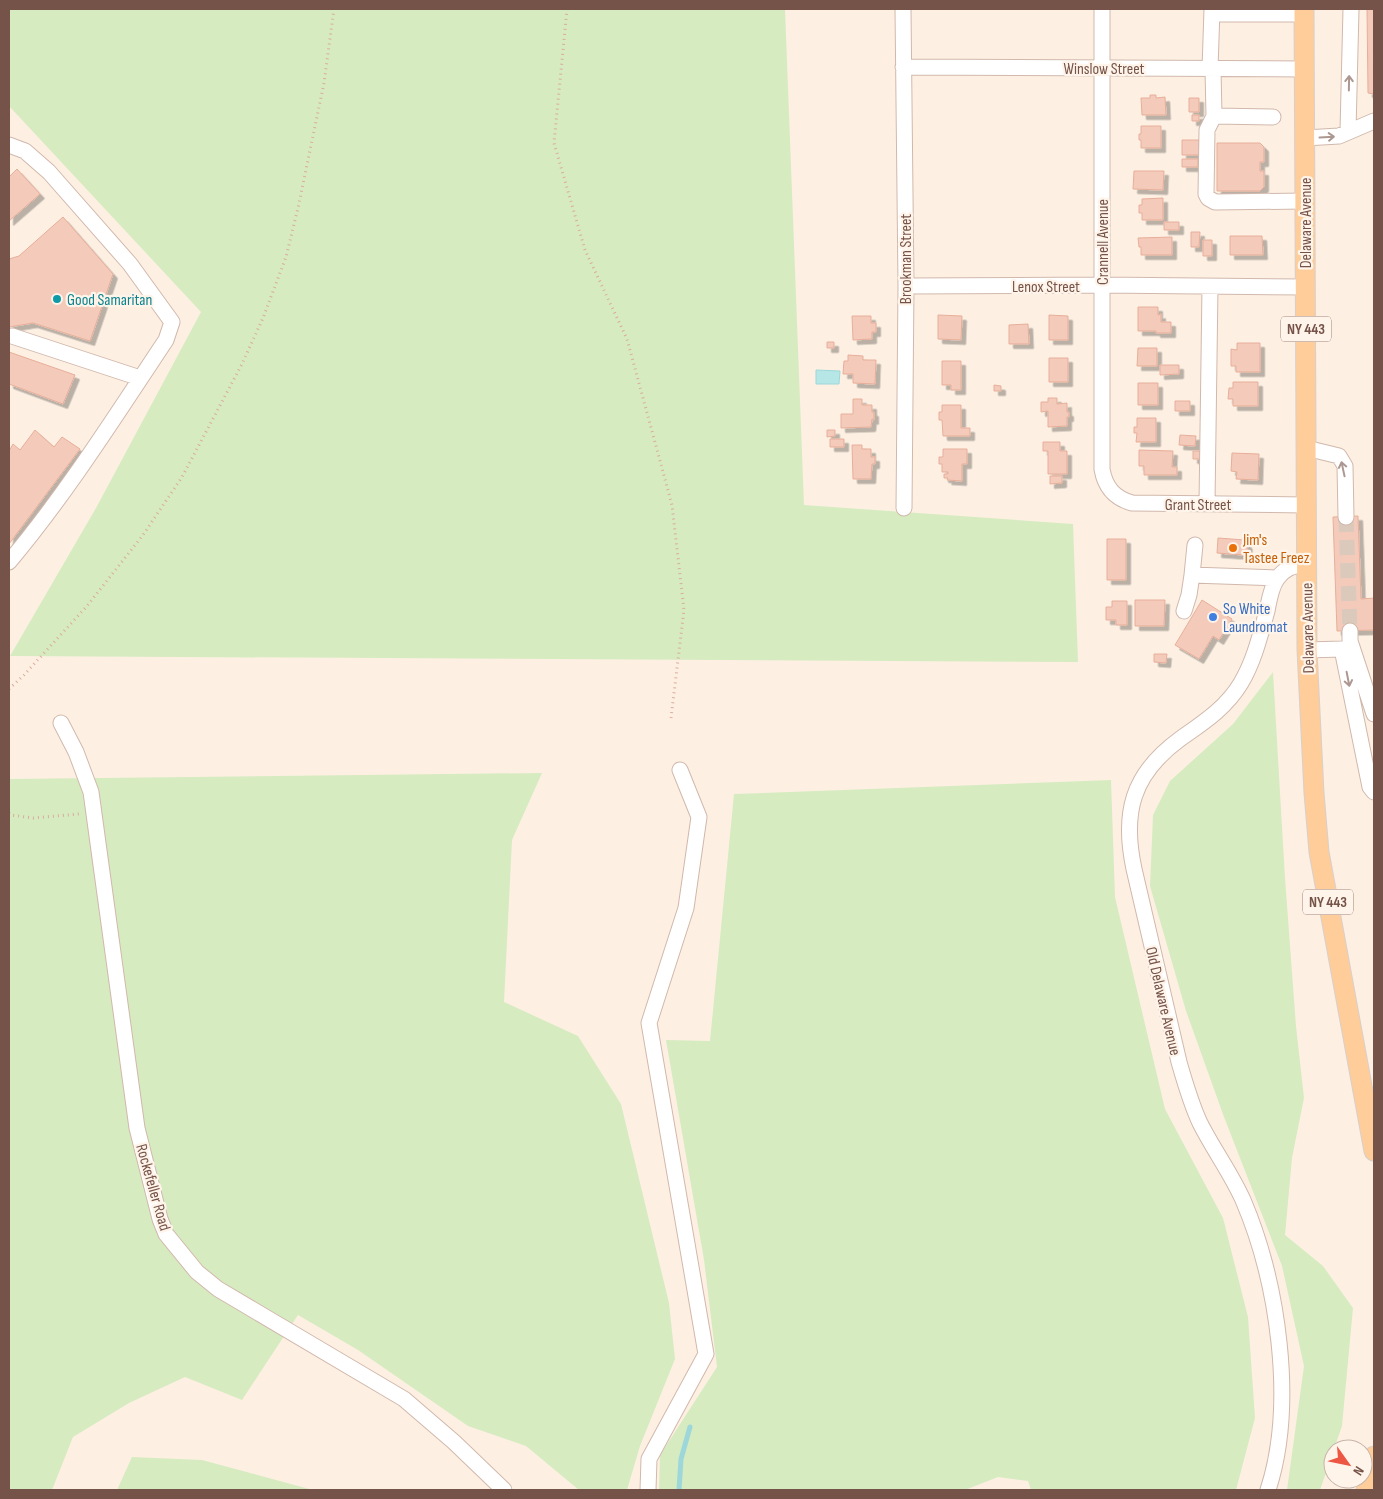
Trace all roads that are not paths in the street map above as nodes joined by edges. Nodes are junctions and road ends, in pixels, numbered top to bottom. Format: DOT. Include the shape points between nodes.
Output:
graph roads {
  1 [pos="903,9"];
  2 [pos="1102,9"];
  3 [pos="1350,9"];
  4 [pos="1304,11"];
  5 [pos="1212,12"];
  6 [pos="904,67"];
  7 [pos="1102,69"];
  8 [pos="1212,69"];
  9 [pos="1304,69"];
  10 [pos="1214,116"];
  11 [pos="1273,116"];
  12 [pos="1374,121"];
  13 [pos="1348,132"];
  14 [pos="1305,138"];
  15 [pos="9,145"];
  16 [pos="1305,202"];
  17 [pos="1102,285"];
  18 [pos="906,286"];
  19 [pos="1210,287"];
  20 [pos="1306,287"];
  21 [pos="12,336"];
  22 [pos="140,378"];
  23 [pos="1306,448"];
  24 [pos="1103,476"];
  25 [pos="1207,503"];
  26 [pos="1306,505"];
  27 [pos="904,508"];
  28 [pos="1346,517"];
  29 [pos="1195,545"];
  30 [pos="9,562"];
  31 [pos="1306,563"];
  32 [pos="1192,575"];
  33 [pos="1277,578"];
  34 [pos="1184,611"];
  35 [pos="1350,631"];
  36 [pos="1306,650"];
  37 [pos="1374,714"];
  38 [pos="61,723"];
  39 [pos="680,770"];
  40 [pos="1374,792"];
  41 [pos="1374,1151"];
  42 [pos="1374,1456"];
  43 [pos="504,1490"];
  44 [pos="648,1490"];
  45 [pos="1268,1490"];
  46 [pos="1366,1490"];
  1 -- 6 [label="street, Brookman Street"];
  2 -- 7 [label="street, Crannell Avenue"];
  13 -- 3 [label="street, one-way"];
  4 -- 5 [label="street"];
  4 -- 9 [label="main road, Delaware Avenue / NY 443"];
  5 -- 8 [label="street"];
  6 -- 7 [label="street, Winslow Street"];
  6 -- 18 [label="street, Brookman Street"];
  7 -- 8 [label="street, Winslow Street"];
  7 -- 17 [label="street, Crannell Avenue"];
  8 -- 9 [label="street, Winslow Street"];
  8 -- 10 [label="street"];
  9 -- 14 [label="main road, Delaware Avenue / NY 443"];
  10 -- 11 [label="street"];
  10 -- 16 [label="street" via="1207,130 1206,194 1209,200"];
  12 -- 13 [label="street"];
  14 -- 13 [label="street, one-way" via="1339,136"];
  14 -- 16 [label="main road, Delaware Avenue / NY 443"];
  15 -- 22 [label="street" via="25,150 49,172 130,264 172,322 166,340"];
  16 -- 20 [label="main road, Delaware Avenue / NY 443"];
  17 -- 18 [label="street, Lenox Street"];
  17 -- 19 [label="street, Lenox Street"];
  17 -- 24 [label="street, Crannell Avenue"];
  18 -- 27 [label="street, Brookman Street"];
  19 -- 20 [label="street, Lenox Street"];
  19 -- 25 [label="street"];
  20 -- 23 [label="main road, Delaware Avenue / NY 443"];
  21 -- 22 [label="street"];
  22 -- 30 [label="street" via="94,449"];
  23 -- 26 [label="main road, Delaware Avenue / NY 443"];
  28 -- 23 [label="street, one-way" via="1345,466 1339,456"];
  24 -- 25 [label="street, Grant Street" via="1113,493 1129,502"];
  25 -- 26 [label="street, Grant Street"];
  26 -- 31 [label="main road, Delaware Avenue / NY 443"];
  29 -- 32 [label="street"];
  31 -- 33 [label="street" via="1288,568"];
  31 -- 36 [label="main road, Delaware Avenue / NY 443"];
  32 -- 33 [label="street"];
  32 -- 34 [label="street"];
  33 -- 45 [label="street, Old Delaware Avenue" via="1259,640 1237,689 1215,714 1153,763 1134,795 1129,825 1131,854 1183,1076 1201,1124 1242,1198 1269,1285 1278,1331 1282,1405 1279,1441"];
  35 -- 37 [label="street"];
  36 -- 40 [label="street, one-way" via="1342,649 1370,787"];
  36 -- 41 [label="main road, Delaware Avenue / NY 443" via="1319,852"];
  38 -- 43 [label="street, Rockefeller Road" via="91,792 137,1128 166,1234 197,1272 218,1289 404,1399"];
  39 -- 44 [label="street" via="699,817 686,908 649,1023 706,1354 649,1459"];
  42 -- 46 [label="main road"];
}
